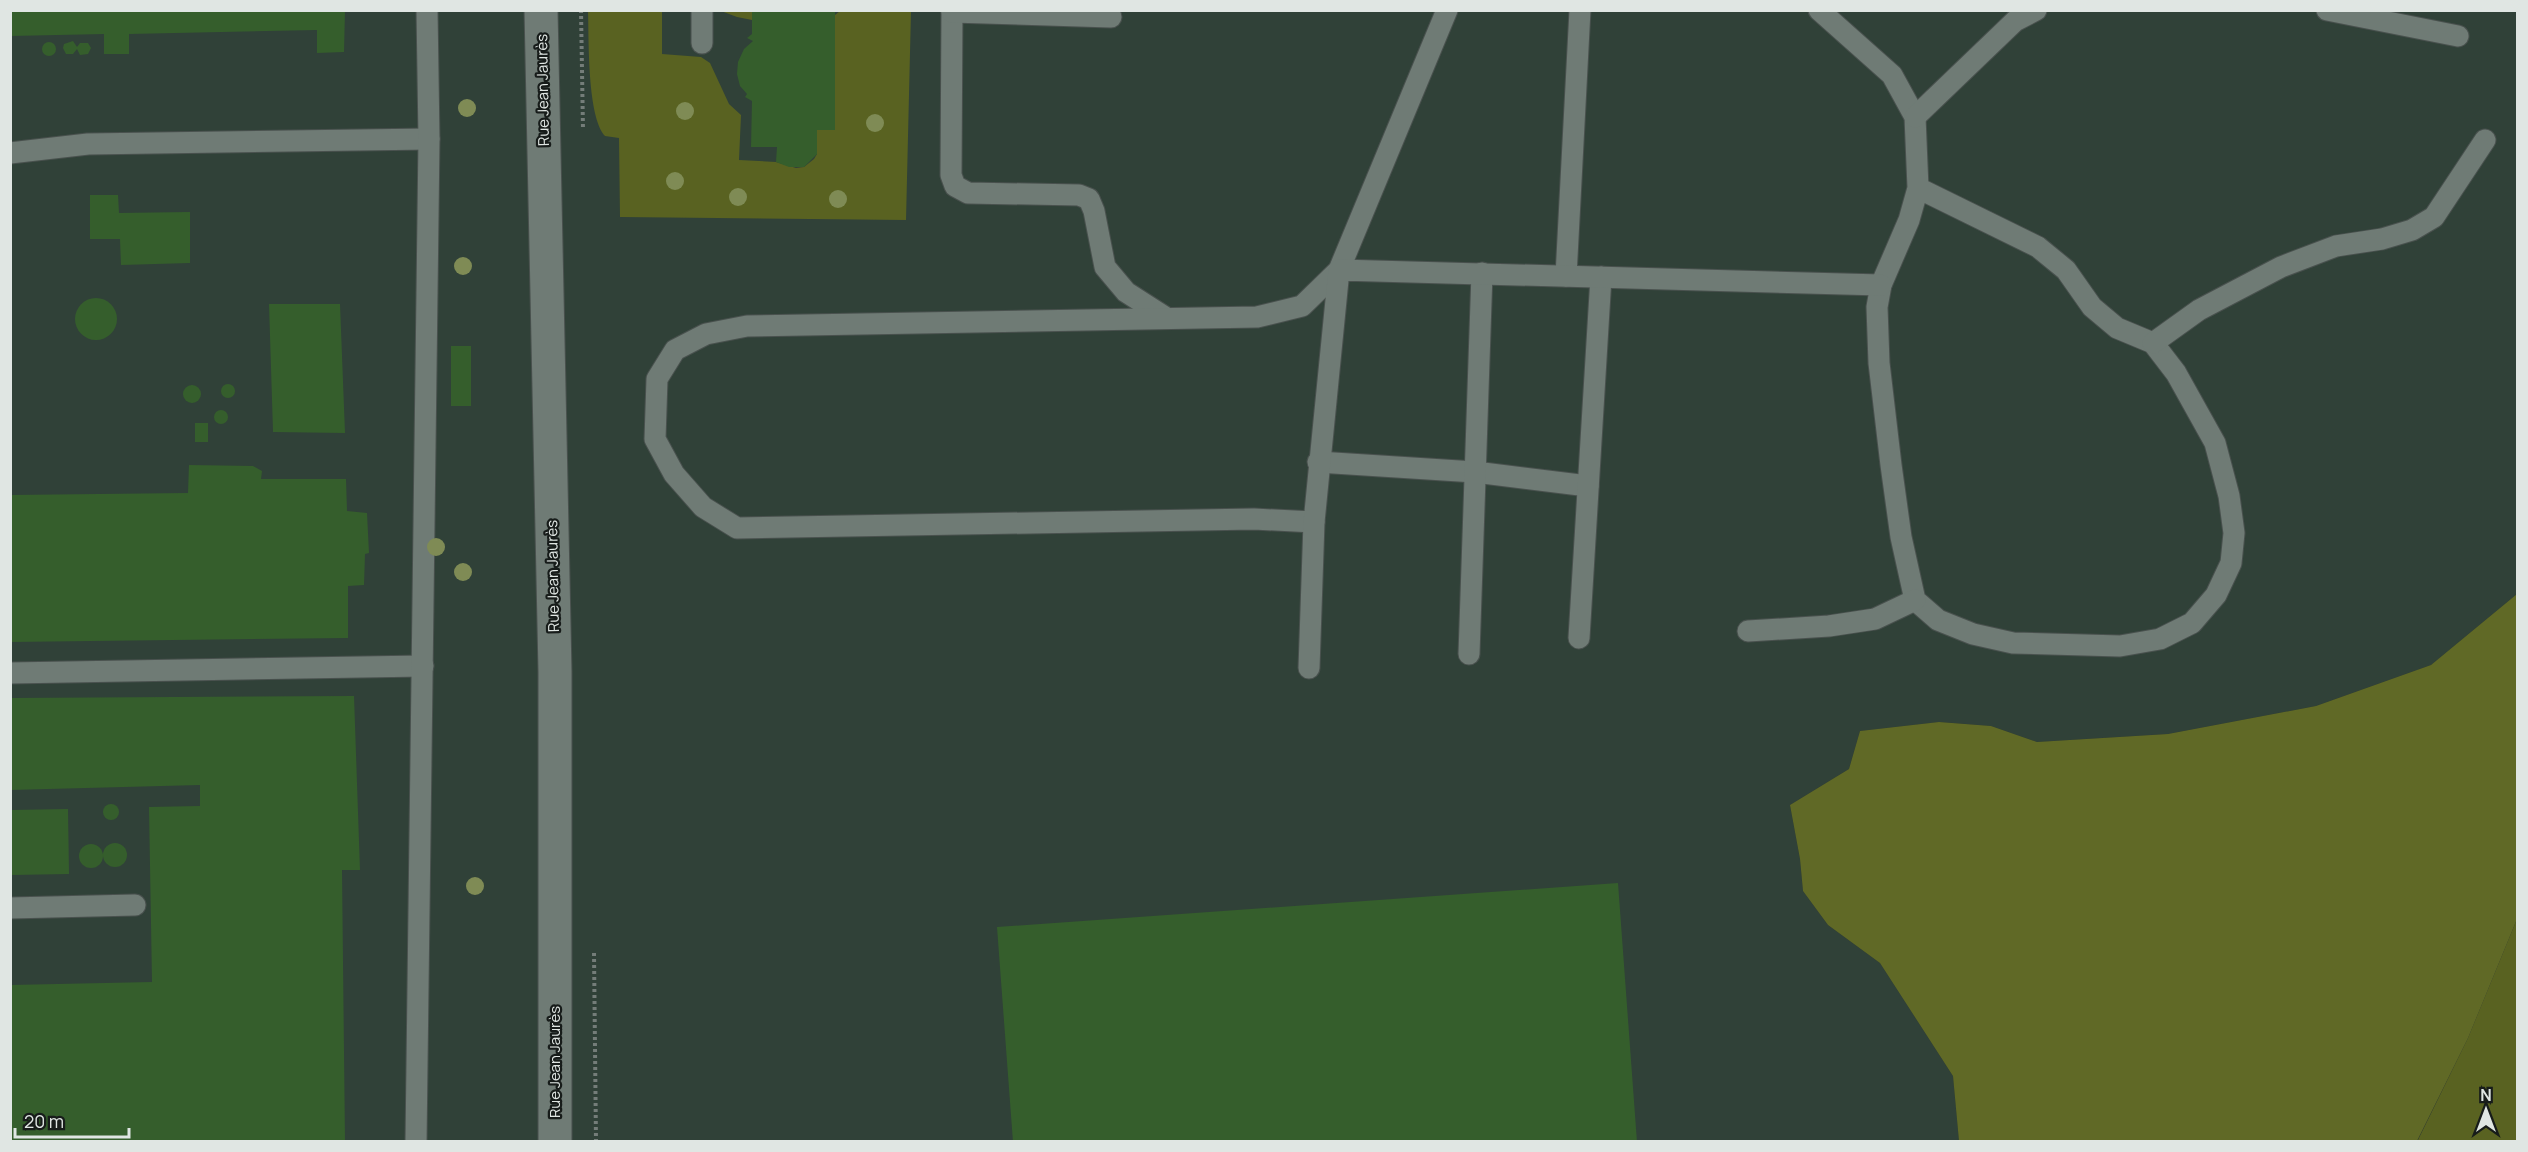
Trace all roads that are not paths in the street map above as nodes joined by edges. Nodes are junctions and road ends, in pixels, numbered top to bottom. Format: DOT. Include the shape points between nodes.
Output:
graph roads {
  1 [pos="427,10"];
  2 [pos="541,10"];
  3 [pos="702,10"];
  4 [pos="1447,10"];
  5 [pos="1580,10"];
  6 [pos="1819,10"];
  7 [pos="2036,10"];
  8 [pos="2327,10"];
  9 [pos="952,11"];
  10 [pos="1111,17"];
  11 [pos="2458,36"];
  12 [pos="702,43"];
  13 [pos="1916,117"];
  14 [pos="429,139"];
  15 [pos="2485,140"];
  16 [pos="10,153"];
  17 [pos="1918,188"];
  18 [pos="1339,270"];
  19 [pos="1482,273"];
  20 [pos="1566,276"];
  21 [pos="1601,277"];
  22 [pos="1881,285"];
  23 [pos="1166,317"];
  24 [pos="2153,343"];
  25 [pos="1318,462"];
  26 [pos="1475,472"];
  27 [pos="1588,486"];
  28 [pos="1314,522"];
  29 [pos="1915,600"];
  30 [pos="1748,631"];
  31 [pos="1579,638"];
  32 [pos="1470,654"];
  33 [pos="423,666"];
  34 [pos="1309,668"];
  35 [pos="10,673"];
  36 [pos="135,905"];
  37 [pos="10,908"];
  38 [pos="416,1142"];
  39 [pos="555,1142"];
  1 -- 14 [label="lane"];
  2 -- 39 [label="street, Rue Jean Jaurès" via="555,672"];
  3 -- 12 [label="lane"];
  4 -- 18 [label="lane"];
  5 -- 20 [label="lane"];
  6 -- 13 [label="lane" via="1892,75"];
  7 -- 13 [label="lane" via="2015,21"];
  8 -- 11 [label="lane"];
  9 -- 10 [label="lane"];
  9 -- 23 [label="lane" via="951,175 955,186 968,193 1079,195 1089,199 1105,267 1126,292"];
  13 -- 17 [label="lane"];
  14 -- 16 [label="lane" via="88,144"];
  14 -- 33 [label="lane"];
  15 -- 24 [label="lane" via="2427,222 2382,239 2336,246 2281,267 2199,310"];
  17 -- 22 [label="lane"];
  17 -- 24 [label="lane" via="2038,247 2066,270 2092,307 2117,328"];
  18 -- 19 [label="lane"];
  18 -- 23 [label="lane" via="1302,306 1257,317"];
  18 -- 25 [label="lane"];
  19 -- 20 [label="lane"];
  19 -- 26 [label="lane"];
  20 -- 21 [label="lane"];
  21 -- 22 [label="lane"];
  21 -- 27 [label="lane"];
  22 -- 29 [label="lane" via="1877,307 1879,363 1902,537"];
  23 -- 28 [label="lane" via="747,326 706,334 675,350 657,379 655,439 674,474 703,507 737,528 1254,519"];
  24 -- 29 [label="lane" via="2176,373 2215,444 2233,524 2231,563 2216,595 2192,623 2160,639 2120,646 2013,643 1973,634 1938,620"];
  25 -- 26 [label="lane"];
  25 -- 28 [label="lane"];
  26 -- 27 [label="lane"];
  26 -- 32 [label="lane"];
  27 -- 31 [label="lane"];
  28 -- 34 [label="lane"];
  29 -- 30 [label="lane" via="1875,619"];
  33 -- 35 [label="lane"];
  33 -- 38 [label="lane"];
  36 -- 37 [label="lane"];
}
